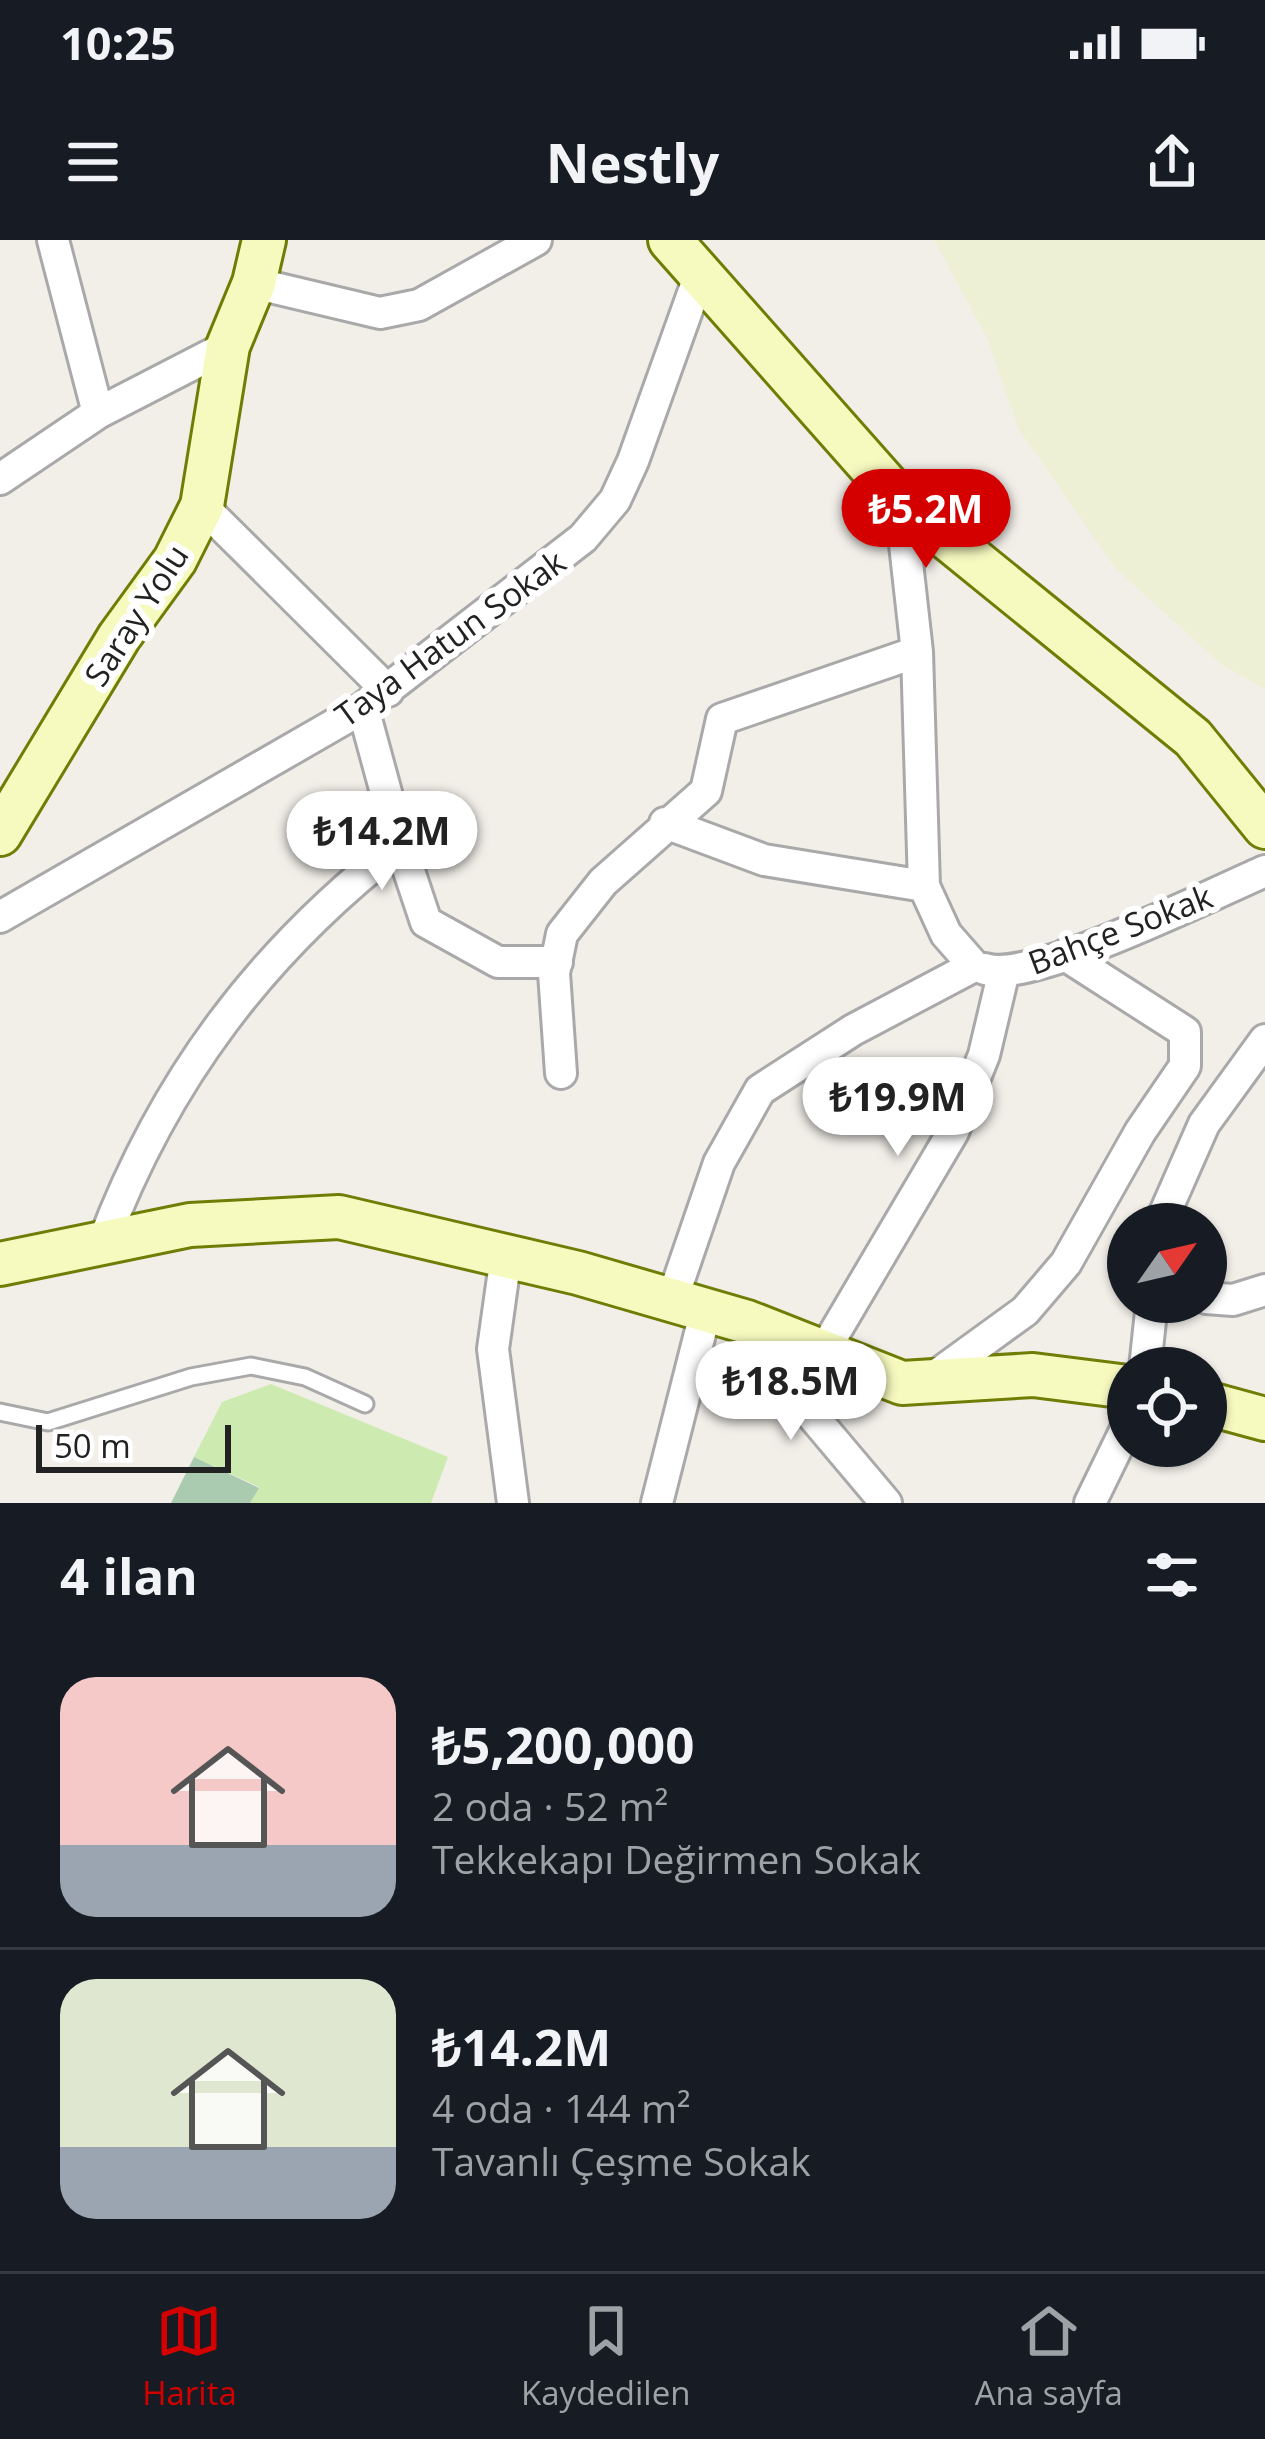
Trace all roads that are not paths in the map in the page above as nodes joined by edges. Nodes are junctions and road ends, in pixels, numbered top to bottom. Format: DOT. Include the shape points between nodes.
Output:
graph roads {
  1 [pos="52,240"];
  2 [pos="264,240"];
  3 [pos="536,240"];
  4 [pos="670,240"];
  5 [pos="700,274"];
  6 [pos="254,283"];
  7 [pos="228,346"];
  8 [pos="98,412"];
  9 [pos="0,479"];
  10 [pos="899,500"];
  11 [pos="202,506"];
  12 [pos="917,652"];
  13 [pos="375,700"];
  14 [pos="665,823"];
  15 [pos="1265,827"];
  16 [pos="0,835"];
  17 [pos="400,844"];
  18 [pos="1265,871"];
  19 [pos="924,886"];
  20 [pos="0,916"];
  21 [pos="1065,955"];
  22 [pos="557,962"];
  23 [pos="988,970"];
  24 [pos="1265,1040"];
  25 [pos="561,1073"];
  26 [pos="1169,1203"];
  27 [pos="103,1243"];
  28 [pos="506,1256"];
  29 [pos="0,1264"];
  30 [pos="1265,1289"];
  31 [pos="1227,1300"];
  32 [pos="689,1305"];
  33 [pos="781,1336"];
  34 [pos="822,1354"];
  35 [pos="927,1382"];
  36 [pos="1107,1385"];
  37 [pos="365,1404"];
  38 [pos="1227,1409"];
  39 [pos="0,1412"];
  40 [pos="1265,1419"];
  41 [pos="1108,1467"];
  42 [pos="513,1503"];
  43 [pos="657,1503"];
  44 [pos="886,1503"];
  45 [pos="1090,1503"];
  1 -- 8 [label="street"];
  2 -- 6 [label="street, Saray Yolu"];
  3 -- 6 [label="street" via="419,305 380,313"];
  4 -- 5 [label="street"];
  5 -- 10 [label="street"];
  5 -- 13 [label="street, Taya Hatun Sokak" via="615,500 583,538"];
  6 -- 7 [label="street, Saray Yolu"];
  7 -- 8 [label="street"];
  7 -- 11 [label="street, Saray Yolu"];
  8 -- 9 [label="street"];
  10 -- 12 [label="street"];
  10 -- 15 [label="street" via="1193,738"];
  11 -- 13 [label="street"];
  11 -- 16 [label="street, Saray Yolu"];
  12 -- 14 [label="street" via="722,719 706,791"];
  12 -- 19 [label="street"];
  13 -- 17 [label="street"];
  13 -- 20 [label="street, Taya Hatun Sokak"];
  14 -- 19 [label="street" via="764,860"];
  14 -- 22 [label="street" via="562,934"];
  17 -- 22 [label="street" via="426,922 498,962"];
  17 -- 27 [label="street" via="345,887 212,1035 149,1130"];
  18 -- 21 [label="street, Bahçe Sokak"];
  19 -- 23 [label="street" via="946,934"];
  21 -- 23 [label="street, Bahçe Sokak"];
  21 -- 35 [label="street" via="1185,1032 1185,1066 1066,1263 1025,1311"];
  22 -- 25 [label="street"];
  23 -- 32 [label="street, Bahçe Sokak" via="853,1030 760,1090 719,1163"];
  23 -- 34 [label="street" via="984,1055 953,1132"];
  24 -- 26 [label="street" via="1204,1124"];
  27 -- 28 [label="street" via="190,1226 339,1217"];
  27 -- 29 [label="street"];
  28 -- 32 [label="street"];
  28 -- 42 [label="street" via="493,1349"];
  30 -- 31 [label="street"];
  32 -- 33 [label="street"];
  32 -- 43 [label="street, Bahçe Sokak"];
  33 -- 34 [label="street"];
  33 -- 44 [label="street" via="800,1400"];
  34 -- 35 [label="street" via="902,1383"];
  35 -- 36 [label="street" via="1033,1376"];
  37 -- 39 [label="lane" via="305,1377 251,1366 48,1422"];
  38 -- 40 [label="street"];
  41 -- 45 [label="street"];
}
